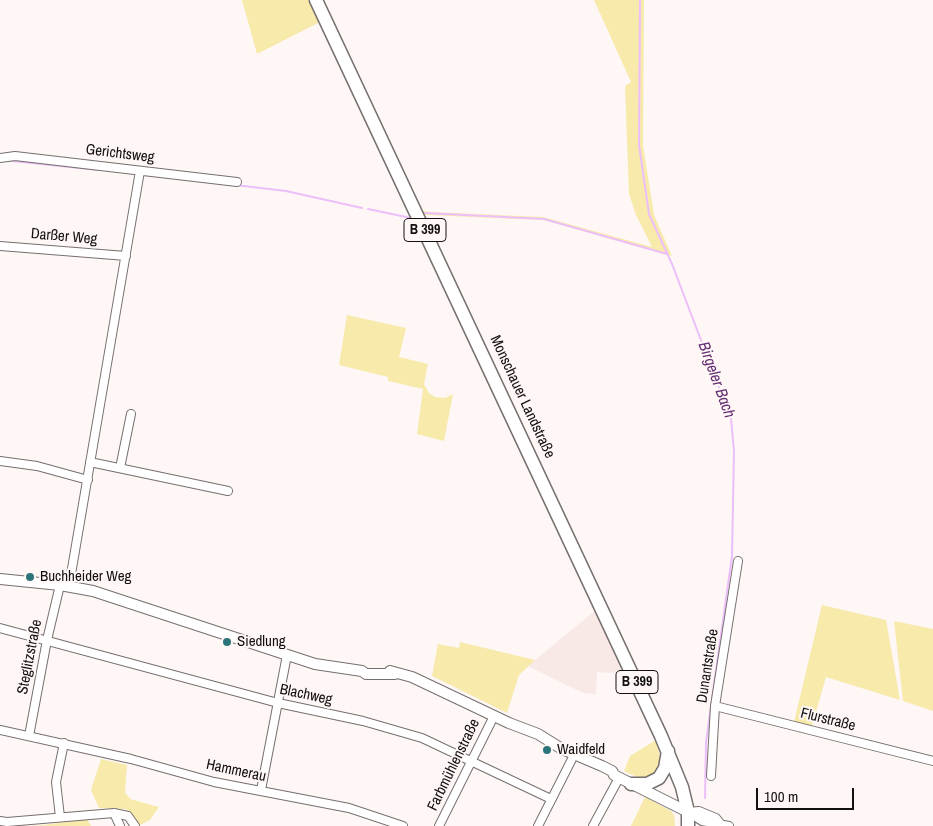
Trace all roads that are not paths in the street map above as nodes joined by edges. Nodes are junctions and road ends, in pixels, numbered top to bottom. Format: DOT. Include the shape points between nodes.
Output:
graph roads {
  1 [pos="316,0"];
  2 [pos="0,158"];
  3 [pos="140,170"];
  4 [pos="237,182"];
  5 [pos="0,246"];
  6 [pos="126,256"];
  7 [pos="131,414"];
  8 [pos="0,461"];
  9 [pos="90,462"];
  10 [pos="120,468"];
  11 [pos="88,480"];
  12 [pos="228,491"];
  13 [pos="738,561"];
  14 [pos="0,579"];
  15 [pos="65,585"];
  16 [pos="0,628"];
  17 [pos="47,640"];
  18 [pos="287,655"];
  19 [pos="278,703"];
  20 [pos="715,706"];
  21 [pos="494,716"];
  22 [pos="0,730"];
  23 [pos="30,736"];
  24 [pos="64,744"];
  25 [pos="668,752"];
  26 [pos="574,755"];
  27 [pos="471,760"];
  28 [pos="933,761"];
  29 [pos="711,776"];
  30 [pos="621,779"];
  31 [pos="261,790"];
  32 [pos="552,799"];
  33 [pos="688,812"];
  34 [pos="114,813"];
  35 [pos="60,818"];
  36 [pos="0,821"];
  37 [pos="120,826"];
  38 [pos="135,826"];
  39 [pos="403,826"];
  40 [pos="439,826"];
  41 [pos="538,826"];
  42 [pos="593,826"];
  43 [pos="688,826"];
  44 [pos="729,826"];
  1 -- 25 [label="main road, Monschauer Landstraße / B 399"];
  2 -- 3 [label="street, Gerichtsweg" via="15,156"];
  3 -- 4 [label="street, Gerichtsweg"];
  3 -- 6 [label="street"];
  5 -- 6 [label="street, Darßer Weg"];
  6 -- 9 [label="street"];
  7 -- 10 [label="street"];
  8 -- 11 [label="street"];
  9 -- 10 [label="street"];
  9 -- 11 [label="street"];
  10 -- 12 [label="street"];
  11 -- 15 [label="street"];
  13 -- 20 [label="street, Dunantstraße"];
  14 -- 15 [label="street"];
  15 -- 17 [label="street, Steglitzstraße"];
  15 -- 18 [label="street" via="93,591"];
  16 -- 17 [label="street, Blachweg"];
  17 -- 19 [label="street, Blachweg"];
  17 -- 23 [label="street, Steglitzstraße"];
  18 -- 19 [label="street"];
  18 -- 21 [label="street" via="315,664 376,675 412,677"];
  19 -- 27 [label="street, Blachweg" via="363,721 422,738"];
  19 -- 31 [label="street"];
  20 -- 28 [label="street, Flurstraße"];
  20 -- 29 [label="street, Dunantstraße"];
  21 -- 26 [label="street" via="541,736"];
  21 -- 27 [label="street, Farbmühlenstraße"];
  22 -- 23 [label="street, Hammerau"];
  23 -- 24 [label="street, Hammerau"];
  24 -- 31 [label="street, Hammerau" via="214,782"];
  24 -- 35 [label="street" via="56,782"];
  25 -- 30 [label="main road" via="659,778 647,784"];
  25 -- 33 [label="main road, Monschauer Landstraße / B 399"];
  26 -- 30 [label="street" via="612,771"];
  26 -- 32 [label="street"];
  27 -- 32 [label="street, Blachweg"];
  27 -- 40 [label="street, Farbmühlenstraße"];
  30 -- 33 [label="street"];
  30 -- 42 [label="street"];
  31 -- 39 [label="street, Hammerau" via="349,808"];
  32 -- 41 [label="street"];
  33 -- 43 [label="main road, B 399"];
  33 -- 44 [label="street" via="700,811"];
  34 -- 35 [label="street"];
  34 -- 37 [label="street"];
  34 -- 38 [label="street" via="128,816"];
  35 -- 36 [label="street"];
}
